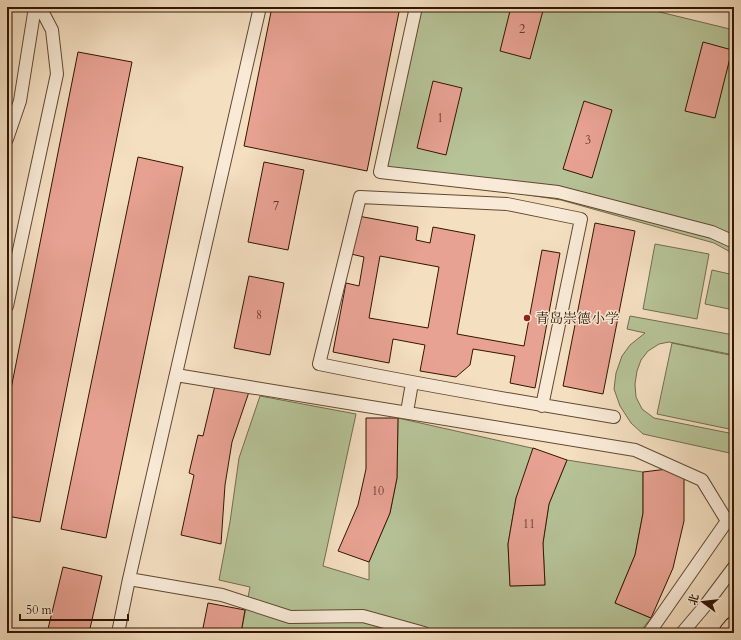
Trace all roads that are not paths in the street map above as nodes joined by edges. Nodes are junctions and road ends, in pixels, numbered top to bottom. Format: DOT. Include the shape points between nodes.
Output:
graph roads {
  1 [pos="35,7"];
  2 [pos="40,7"];
  3 [pos="260,7"];
  4 [pos="416,7"];
  5 [pos="7,138"];
  6 [pos="734,242"];
  7 [pos="7,306"];
  8 [pos="176,375"];
  9 [pos="412,383"];
  10 [pos="542,406"];
  11 [pos="407,412"];
  12 [pos="614,417"];
  13 [pos="734,567"];
  14 [pos="129,578"];
  15 [pos="734,627"];
  16 [pos="118,633"];
  17 [pos="424,633"];
  18 [pos="649,633"];
  19 [pos="682,633"];
  20 [pos="729,633"];
  1 -- 5 [label="street" via="20,101"];
  2 -- 7 [label="street" via="52,30 57,74"];
  3 -- 8 [label="street"];
  4 -- 6 [label="street" via="380,172 558,192 712,232"];
  8 -- 11 [label="street"];
  8 -- 14 [label="street"];
  9 -- 10 [label="street"];
  9 -- 10 [label="street" via="319,364 360,197 507,204 581,218"];
  9 -- 11 [label="street"];
  10 -- 12 [label="street"];
  11 -- 18 [label="street" via="635,450 702,480 727,521"];
  13 -- 19 [label="street"];
  14 -- 16 [label="street"];
  14 -- 17 [label="street" via="222,596 290,617 363,616"];
  15 -- 20 [label="highway"];
}
